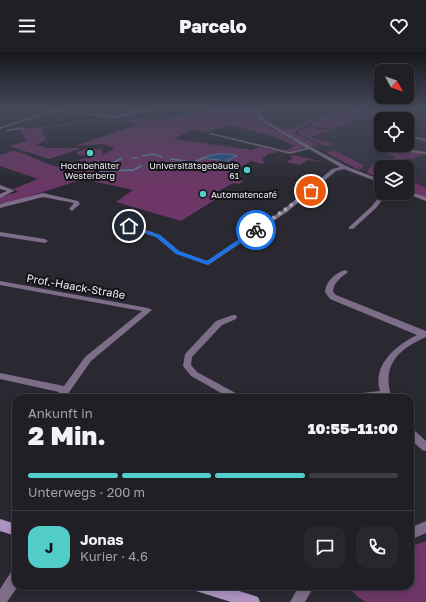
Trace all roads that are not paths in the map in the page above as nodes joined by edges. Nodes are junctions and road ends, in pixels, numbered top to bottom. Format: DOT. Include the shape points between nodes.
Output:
graph roads {
  1 [pos="211,134"];
  2 [pos="285,134"];
  3 [pos="414,137"];
  4 [pos="426,140"];
  5 [pos="310,148"];
  6 [pos="414,151"];
  7 [pos="426,153"];
  8 [pos="344,167"];
  9 [pos="374,179"];
  10 [pos="0,187"];
  11 [pos="414,195"];
  12 [pos="0,196"];
  13 [pos="426,199"];
  14 [pos="380,200"];
  15 [pos="0,206"];
  16 [pos="72,209"];
  17 [pos="129,226"];
  18 [pos="351,228"];
  19 [pos="0,234"];
  20 [pos="45,241"];
  21 [pos="344,272"];
  22 [pos="0,283"];
  23 [pos="233,317"];
  24 [pos="425,335"];
  25 [pos="0,376"];
  26 [pos="66,390"];
  27 [pos="63,394"];
  28 [pos="231,394"];
  29 [pos="386,394"];
  30 [pos="414,436"];
  31 [pos="426,447"];
  32 [pos="0,525"];
  33 [pos="426,527"];
  34 [pos="12,529"];
  35 [pos="414,532"];
  36 [pos="12,583"];
  37 [pos="214,590"];
  38 [pos="304,590"];
  39 [pos="0,601"];
  40 [pos="253,602"];
  41 [pos="297,602"];
  1 -- 5 [label="street" via="290,153"];
  2 -- 5 [label="street"];
  3 -- 4 [label="street"];
  5 -- 8 [label="street"];
  6 -- 7 [label="street"];
  8 -- 9 [label="street"];
  8 -- 17 [label="street" via="334,170 285,211 208,263 177,252 158,236"];
  10 -- 12 [label="street" via="11,192"];
  11 -- 13 [label="street"];
  14 -- 18 [label="street"];
  15 -- 16 [label="street" via="43,195 76,202 78,204"];
  19 -- 20 [label="street"];
  21 -- 24 [label="street" via="335,277 329,288 333,297"];
  22 -- 26 [label="street, Prof.-Haack-Straße" via="148,310 88,359"];
  23 -- 28 [label="street" via="219,323 188,356 187,366 194,374"];
  24 -- 29 [label="street" via="406,343 395,352 384,376"];
  25 -- 26 [label="street"];
  26 -- 27 [label="street"];
  30 -- 31 [label="street"];
  32 -- 34 [label="main road"];
  33 -- 35 [label="street"];
  36 -- 39 [label="street"];
  37 -- 40 [label="main road"];
  38 -- 41 [label="street"];
}
